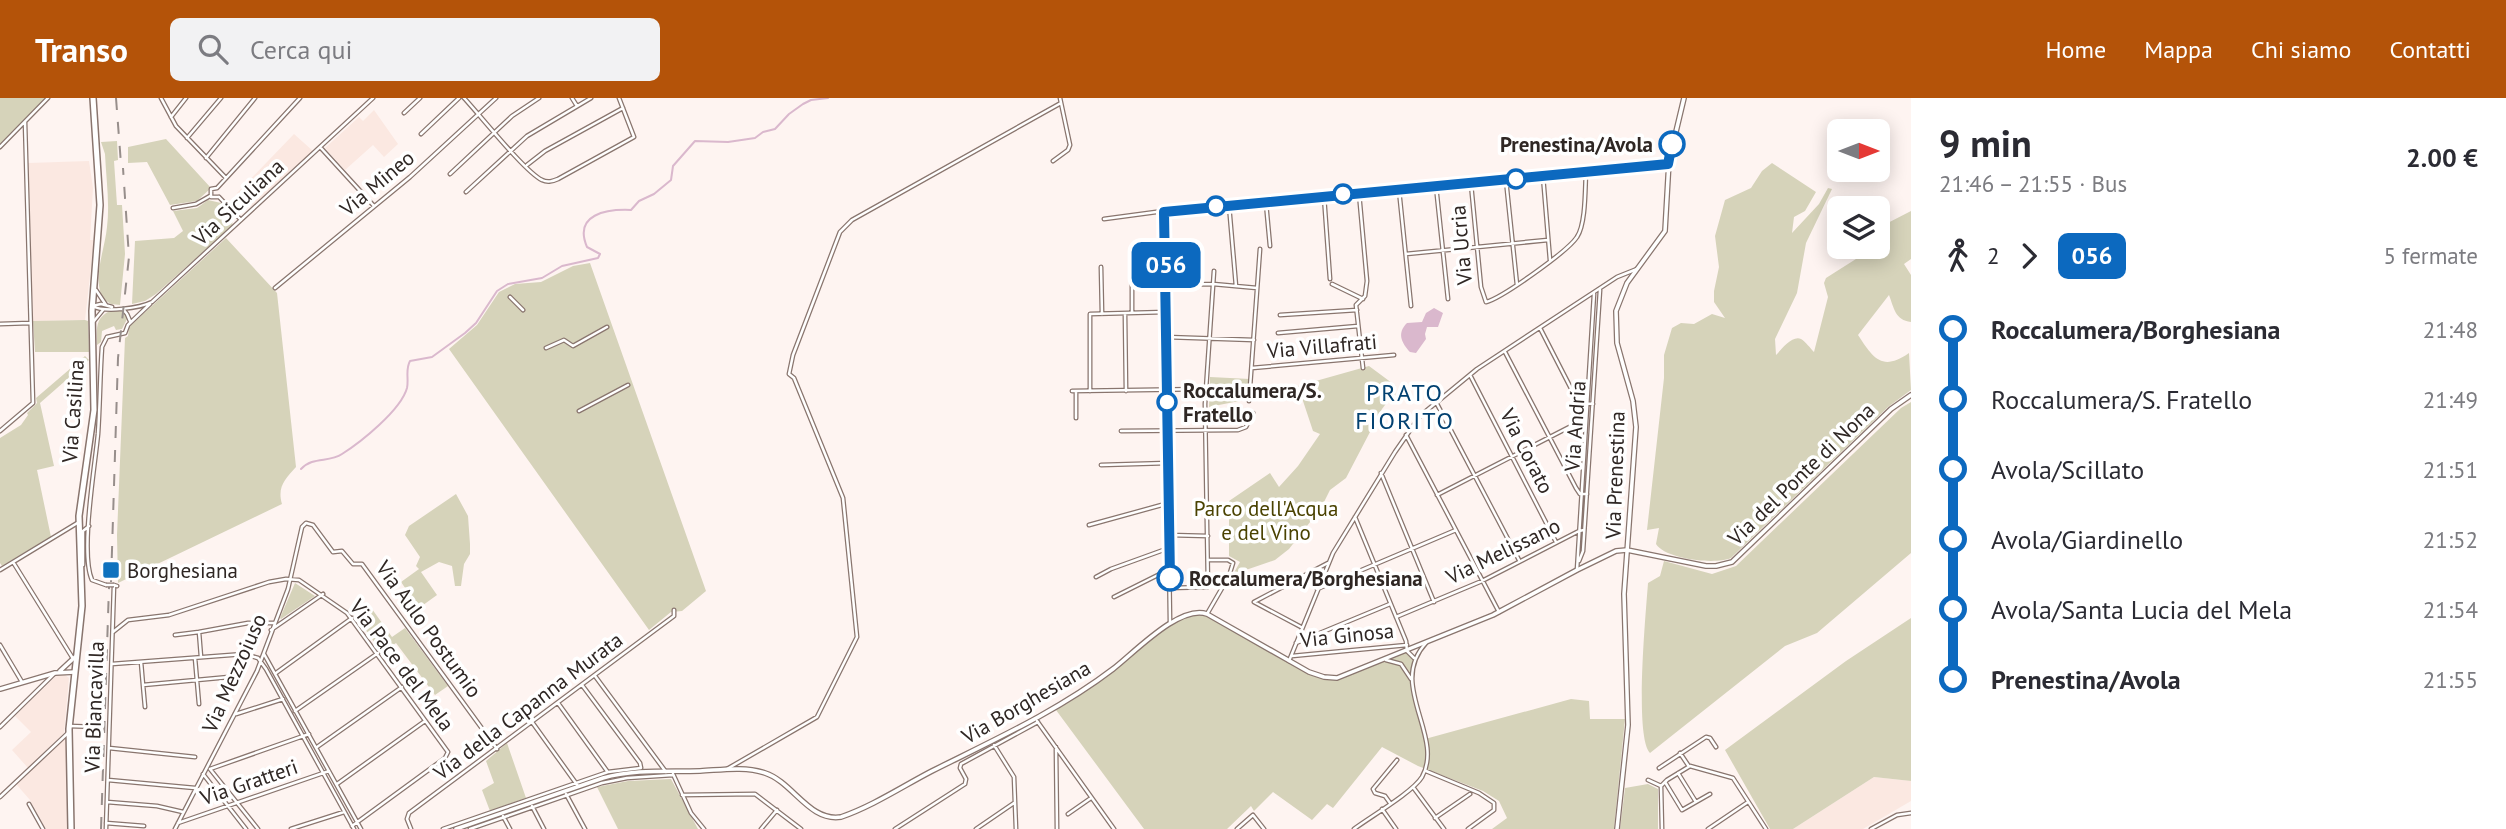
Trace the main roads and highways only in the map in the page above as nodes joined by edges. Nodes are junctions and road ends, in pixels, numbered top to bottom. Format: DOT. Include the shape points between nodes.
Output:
graph roads {
  1 [pos="93,98"];
  2 [pos="72,828"];
  1 -- 2 [label="main road, Via Casilina" via="100,195 92,306 94,411 79,522 82,612 69,729"];
}
